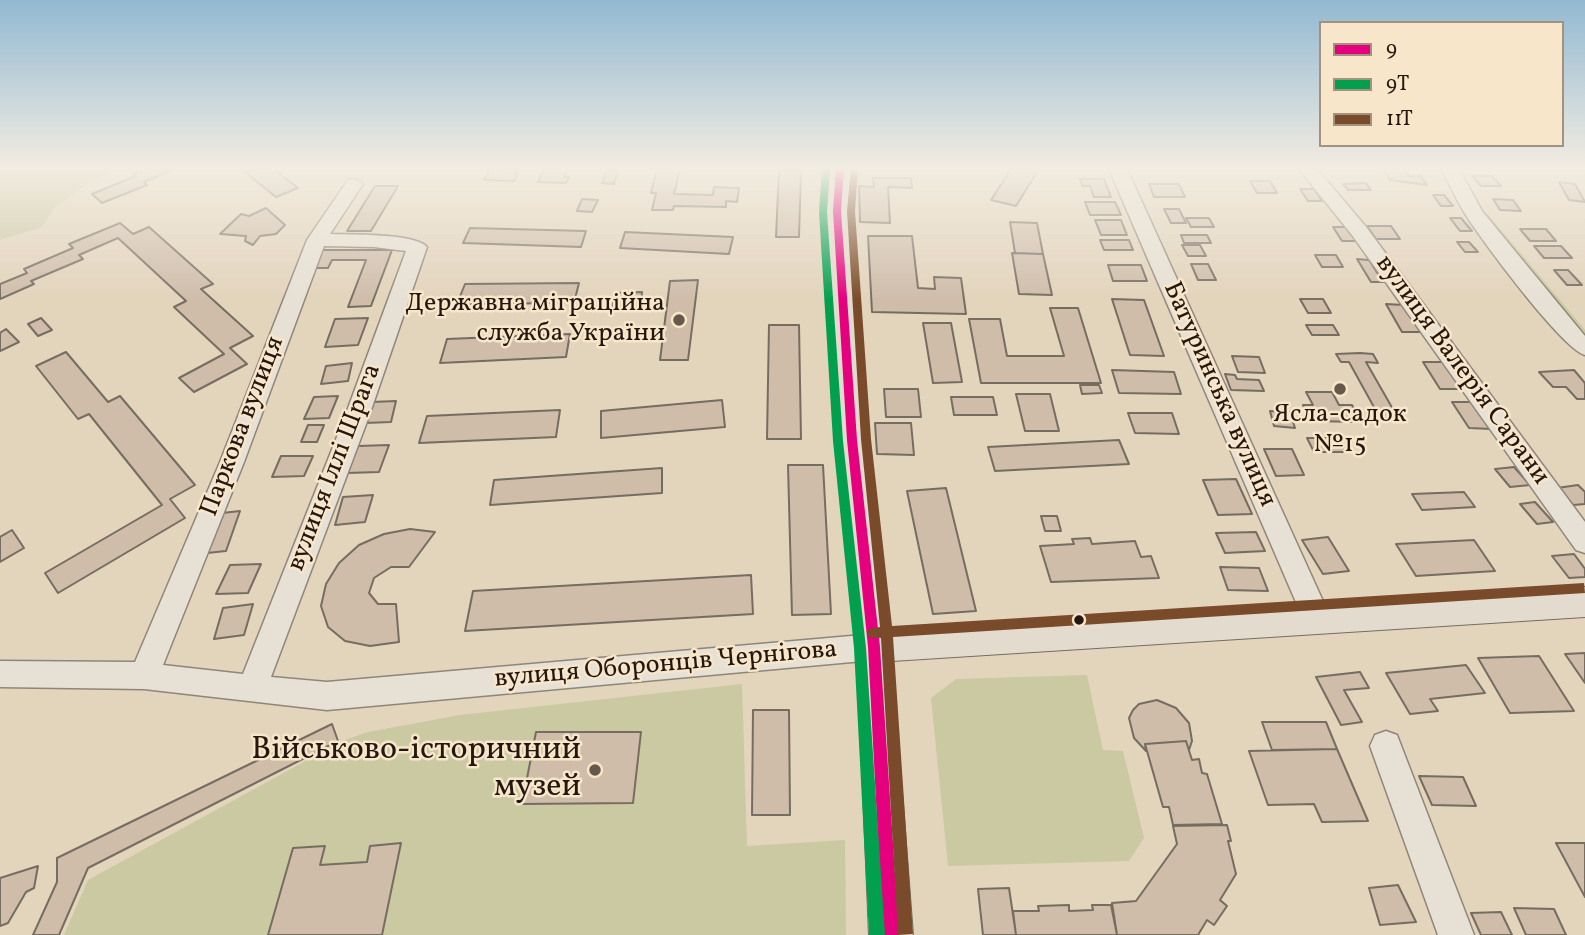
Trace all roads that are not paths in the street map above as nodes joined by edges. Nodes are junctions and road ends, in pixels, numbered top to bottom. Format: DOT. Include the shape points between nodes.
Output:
graph roads {
  1 [pos="335,213"];
  2 [pos="838,213"];
  3 [pos="1137,213"];
  4 [pos="1344,213"];
  5 [pos="1473,213"];
  6 [pos="1491,213"];
  7 [pos="317,240"];
  8 [pos="1585,326"];
  9 [pos="1585,348"];
  10 [pos="1585,542"];
  11 [pos="1585,602"];
  12 [pos="1318,621"];
  13 [pos="874,647"];
  14 [pos="0,674"];
  15 [pos="144,676"];
  16 [pos="253,689"];
  17 [pos="1386,746"];
  18 [pos="891,935"];
  19 [pos="1456,935"];
  1 -- 7 [label="street, Паркова вулиця"];
  2 -- 13 [label="main road" via="852,440"];
  3 -- 12 [label="street, Батуринська вулиця"];
  4 -- 10 [label="street, вулиця Валерія Сарани"];
  5 -- 9 [label="street"];
  6 -- 8 [label="street"];
  7 -- 15 [label="street, Паркова вулиця"];
  7 -- 16 [label="street, вулиця Іллі Шрага" via="417,247"];
  11 -- 12 [label="main road, вулиця Оборонців Чернігова"];
  12 -- 13 [label="main road, вулиця Оборонців Чернігова"];
  13 -- 16 [label="street, вулиця Оборонців Чернігова" via="327,696"];
  13 -- 18 [label="main road"];
  14 -- 15 [label="street, вулиця Оборонців Чернігова"];
  15 -- 16 [label="street, вулиця Оборонців Чернігова"];
  17 -- 19 [label="street"];
}
